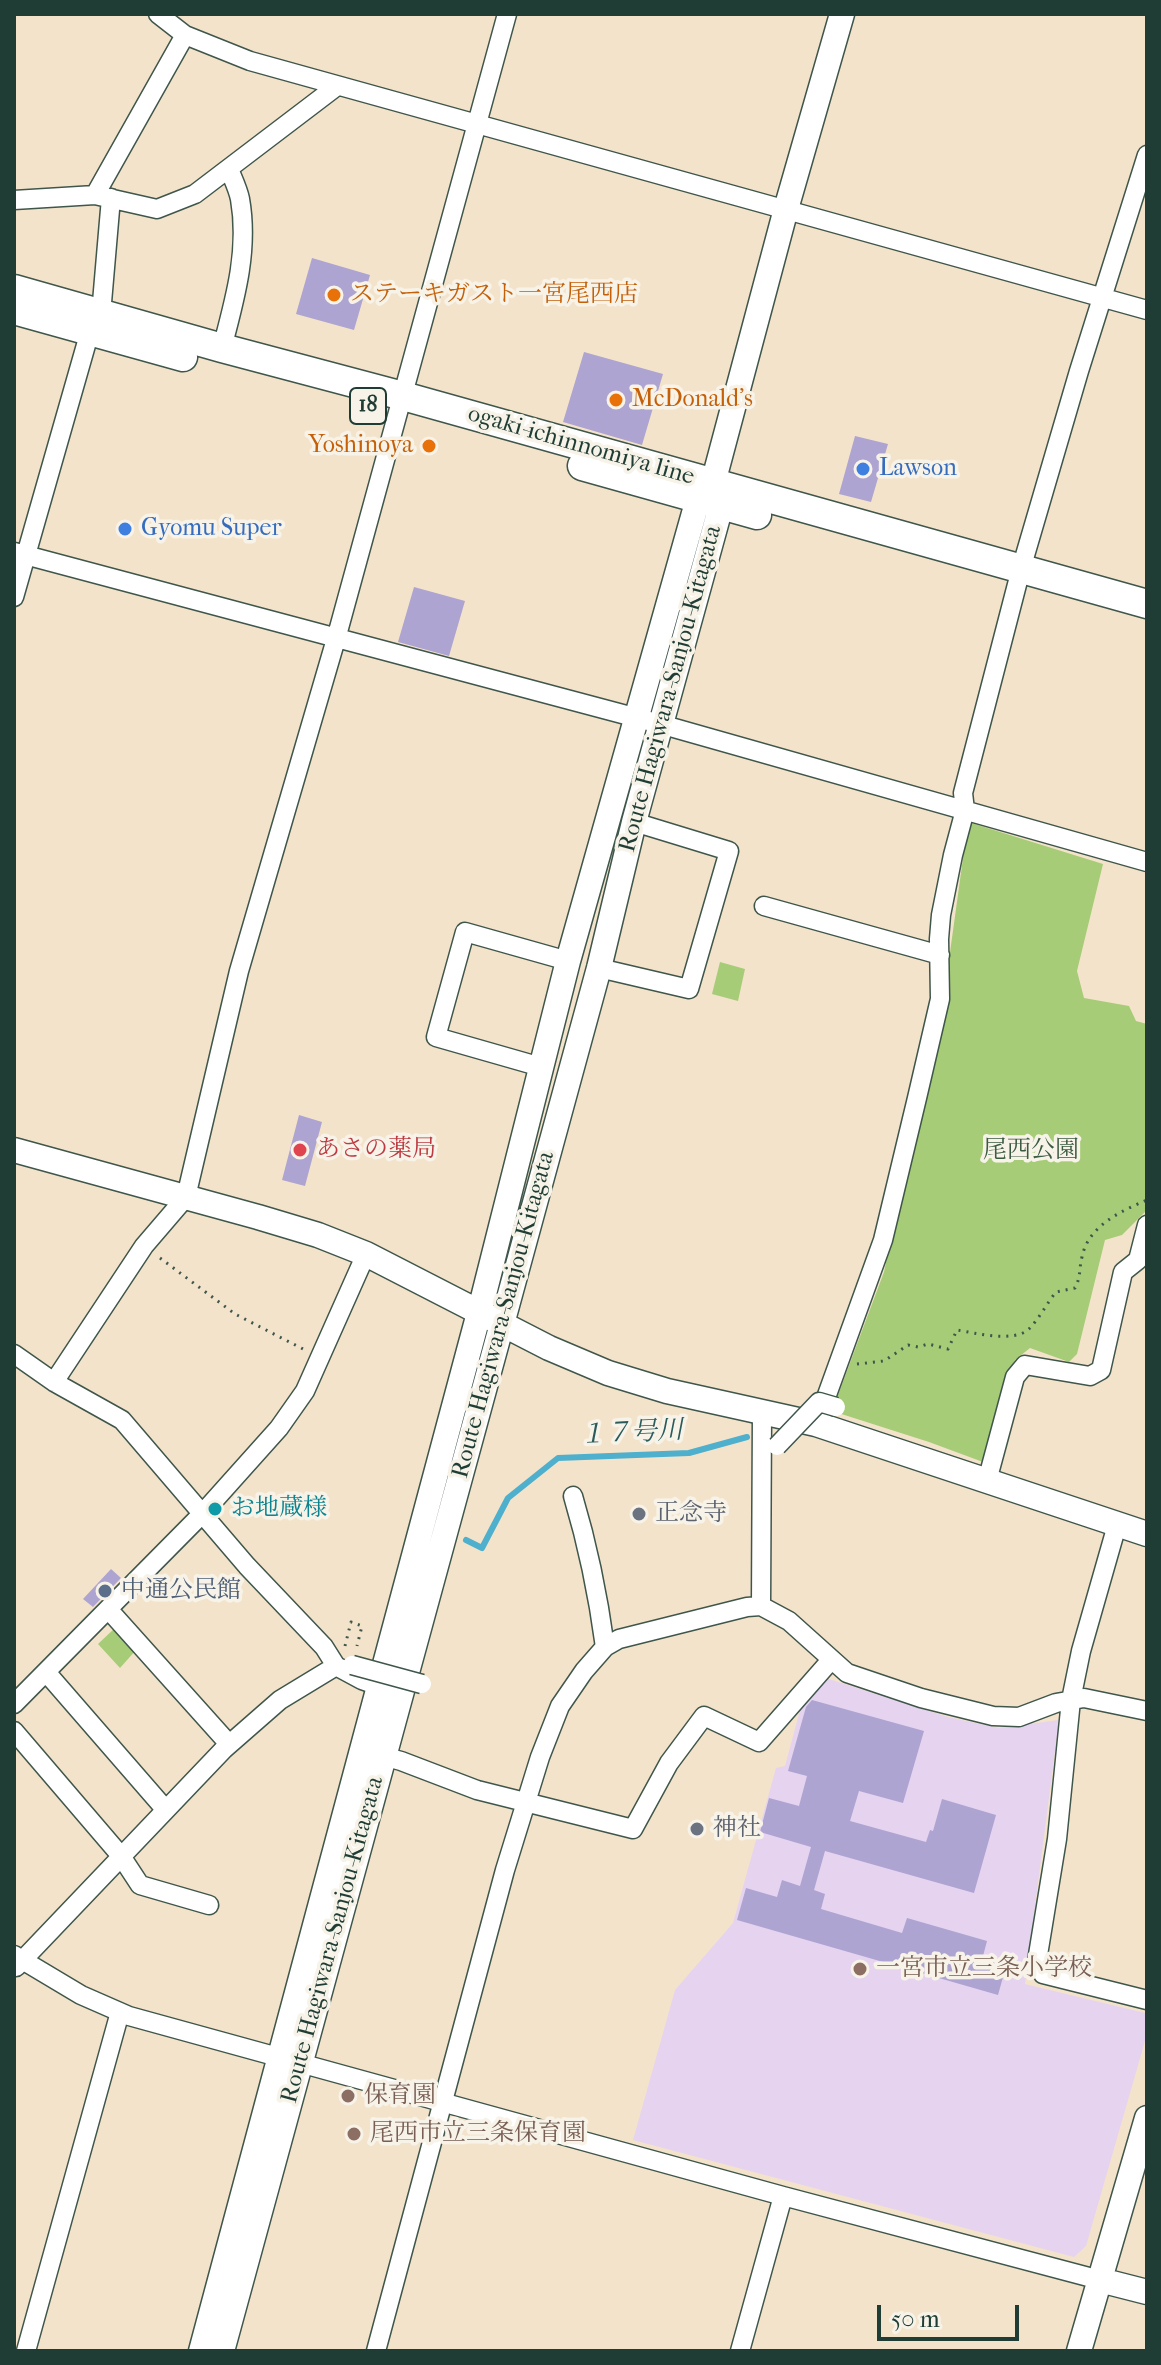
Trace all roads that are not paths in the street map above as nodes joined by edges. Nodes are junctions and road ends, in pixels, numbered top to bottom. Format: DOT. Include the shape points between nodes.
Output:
graph roads {
  1 [pos="158,14"];
  2 [pos="507,14"];
  3 [pos="842,14"];
  4 [pos="185,35"];
  5 [pos="337,86"];
  6 [pos="477,125"];
  7 [pos="1147,155"];
  8 [pos="229,169"];
  9 [pos="103,197"];
  10 [pos="14,200"];
  11 [pos="786,209"];
  12 [pos="14,289"];
  13 [pos="1102,297"];
  14 [pos="14,310"];
  15 [pos="1147,310"];
  16 [pos="95,322"];
  17 [pos="222,348"];
  18 [pos="401,405"];
  19 [pos="710,496"];
  20 [pos="20,554"];
  21 [pos="1019,578"];
  22 [pos="14,597"];
  23 [pos="1147,604"];
  24 [pos="1147,624"];
  25 [pos="336,639"];
  26 [pos="649,721"];
  27 [pos="965,810"];
  28 [pos="634,822"];
  29 [pos="1147,862"];
  30 [pos="764,906"];
  31 [pos="940,955"];
  32 [pos="568,961"];
  33 [pos="599,968"];
  34 [pos="541,1067"];
  35 [pos="14,1150"];
  36 [pos="186,1197"];
  37 [pos="1147,1225"];
  38 [pos="366,1254"];
  39 [pos="479,1310"];
  40 [pos="502,1322"];
  41 [pos="14,1354"];
  42 [pos="54,1382"];
  43 [pos="836,1407"];
  44 [pos="762,1413"];
  45 [pos="816,1424"];
  46 [pos="777,1446"];
  47 [pos="987,1481"];
  48 [pos="573,1496"];
  49 [pos="202,1514"];
  50 [pos="1117,1525"];
  51 [pos="1147,1534"];
  52 [pos="761,1606"];
  53 [pos="108,1609"];
  54 [pos="605,1647"];
  55 [pos="344,1660"];
  56 [pos="831,1660"];
  57 [pos="46,1672"];
  58 [pos="422,1684"];
  59 [pos="379,1686"];
  60 [pos="1071,1700"];
  61 [pos="14,1704"];
  62 [pos="1147,1711"];
  63 [pos="14,1731"];
  64 [pos="229,1744"];
  65 [pos="383,1756"];
  66 [pos="526,1804"];
  67 [pos="165,1809"];
  68 [pos="121,1856"];
  69 [pos="209,1905"];
  70 [pos="17,1962"];
  71 [pos="1147,2000"];
  72 [pos="120,2012"];
  73 [pos="290,2060"];
  74 [pos="442,2103"];
  75 [pos="1147,2118"];
  76 [pos="783,2196"];
  77 [pos="1100,2280"];
  78 [pos="1147,2292"];
  79 [pos="26,2351"];
  80 [pos="201,2351"];
  81 [pos="222,2351"];
  82 [pos="376,2351"];
  83 [pos="740,2351"];
  84 [pos="1079,2351"];
  1 -- 4 [label="street"];
  2 -- 6 [label="street"];
  3 -- 11 [label="main road, Route Hagiwara-Sanjou-Kitagata"];
  4 -- 5 [label="street"];
  4 -- 9 [label="street"];
  5 -- 6 [label="street"];
  5 -- 8 [label="street"];
  6 -- 11 [label="street"];
  6 -- 18 [label="street"];
  7 -- 13 [label="street"];
  8 -- 9 [label="street" via="195,194 157,209"];
  8 -- 17 [label="street" via="239,197 243,237 237,293"];
  9 -- 10 [label="street"];
  9 -- 16 [label="street"];
  11 -- 13 [label="street"];
  11 -- 19 [label="main road, Route Hagiwara-Sanjou-Kitagata"];
  12 -- 16 [label="main road, ogaki-ichinnomiya line / 18"];
  13 -- 15 [label="street"];
  13 -- 21 [label="street"];
  14 -- 16 [label="main road, ogaki-ichinnomiya line / 18"];
  16 -- 17 [label="main road, ogaki-ichinnomiya line / 18"];
  16 -- 18 [label="main road, ogaki-ichinnomiya line / 18"];
  16 -- 20 [label="street"];
  17 -- 18 [label="main road, ogaki-ichinnomiya line / 18"];
  18 -- 19 [label="main road, ogaki-ichinnomiya line / 18"];
  18 -- 25 [label="street"];
  19 -- 21 [label="main road, ogaki-ichinnomiya line / 18"];
  19 -- 26 [label="main road, Route Hagiwara-Sanjou-Kitagata"];
  20 -- 22 [label="street"];
  20 -- 25 [label="street"];
  21 -- 23 [label="main road, ogaki-ichinnomiya line / 18"];
  21 -- 24 [label="main road, ogaki-ichinnomiya line / 18"];
  21 -- 27 [label="street" via="963,793"];
  25 -- 26 [label="street"];
  25 -- 36 [label="street" via="239,971"];
  26 -- 27 [label="street"];
  26 -- 28 [label="main road, Route Hagiwara-Sanjou-Kitagata"];
  26 -- 32 [label="main road, Route Hagiwara-Sanjou-Kitagata"];
  27 -- 29 [label="street"];
  27 -- 31 [label="street" via="941,915"];
  28 -- 33 [label="main road, Route Hagiwara-Sanjou-Kitagata"];
  28 -- 33 [label="street" via="729,851 689,989"];
  30 -- 31 [label="street"];
  31 -- 45 [label="street" via="940,999 883,1240"];
  32 -- 34 [label="main road, Route Hagiwara-Sanjou-Kitagata"];
  32 -- 34 [label="street" via="465,932 436,1037"];
  33 -- 40 [label="main road, Route Hagiwara-Sanjou-Kitagata"];
  34 -- 39 [label="main road, Route Hagiwara-Sanjou-Kitagata"];
  35 -- 36 [label="main road"];
  36 -- 38 [label="main road"];
  36 -- 42 [label="street" via="144,1246"];
  37 -- 47 [label="street" via="1138,1260 1123,1272 1101,1370 1090,1376 1025,1365 1015,1377"];
  38 -- 39 [label="main road"];
  38 -- 49 [label="street" via="305,1391"];
  39 -- 40 [label="main road"];
  39 -- 59 [label="main road, Route Hagiwara-Sanjou-Kitagata"];
  40 -- 44 [label="main road" via="608,1373"];
  40 -- 65 [label="main road, Route Hagiwara-Sanjou-Kitagata"];
  41 -- 42 [label="street"];
  42 -- 49 [label="street" via="122,1420"];
  43 -- 46 [label="street, bridge" via="819,1402"];
  44 -- 45 [label="main road"];
  44 -- 52 [label="street"];
  45 -- 47 [label="main road"];
  47 -- 50 [label="main road"];
  48 -- 54 [label="street"];
  49 -- 53 [label="street"];
  49 -- 55 [label="street" via="324,1647"];
  50 -- 51 [label="main road"];
  50 -- 60 [label="street"];
  52 -- 54 [label="street" via="668,1626"];
  52 -- 56 [label="street" via="789,1621"];
  53 -- 57 [label="street"];
  53 -- 64 [label="street"];
  54 -- 66 [label="street" via="560,1706"];
  55 -- 58 [label="street, bridge"];
  55 -- 59 [label="street" via="362,1680"];
  55 -- 64 [label="street" via="280,1700"];
  56 -- 60 [label="street" via="847,1673 993,1716 1019,1717"];
  56 -- 66 [label="street" via="759,1742 704,1716 669,1763 633,1829"];
  57 -- 61 [label="street"];
  57 -- 67 [label="street"];
  59 -- 73 [label="main road, Route Hagiwara-Sanjou-Kitagata"];
  60 -- 62 [label="street"];
  60 -- 71 [label="street" via="1057,1839 1037,1961 1043,1974"];
  63 -- 68 [label="street"];
  64 -- 67 [label="street"];
  65 -- 66 [label="street"];
  65 -- 73 [label="main road, Route Hagiwara-Sanjou-Kitagata"];
  66 -- 74 [label="street"];
  67 -- 68 [label="street"];
  68 -- 69 [label="street" via="140,1885"];
  68 -- 70 [label="street"];
  70 -- 72 [label="street"];
  72 -- 73 [label="street"];
  72 -- 79 [label="street"];
  73 -- 74 [label="street"];
  73 -- 80 [label="main road, Route Hagiwara-Sanjou-Kitagata"];
  73 -- 81 [label="main road, Route Hagiwara-Sanjou-Kitagata"];
  74 -- 76 [label="street"];
  74 -- 82 [label="street"];
  75 -- 77 [label="main road"];
  76 -- 77 [label="street"];
  76 -- 83 [label="street"];
  77 -- 78 [label="main road"];
  77 -- 84 [label="main road"];
}
